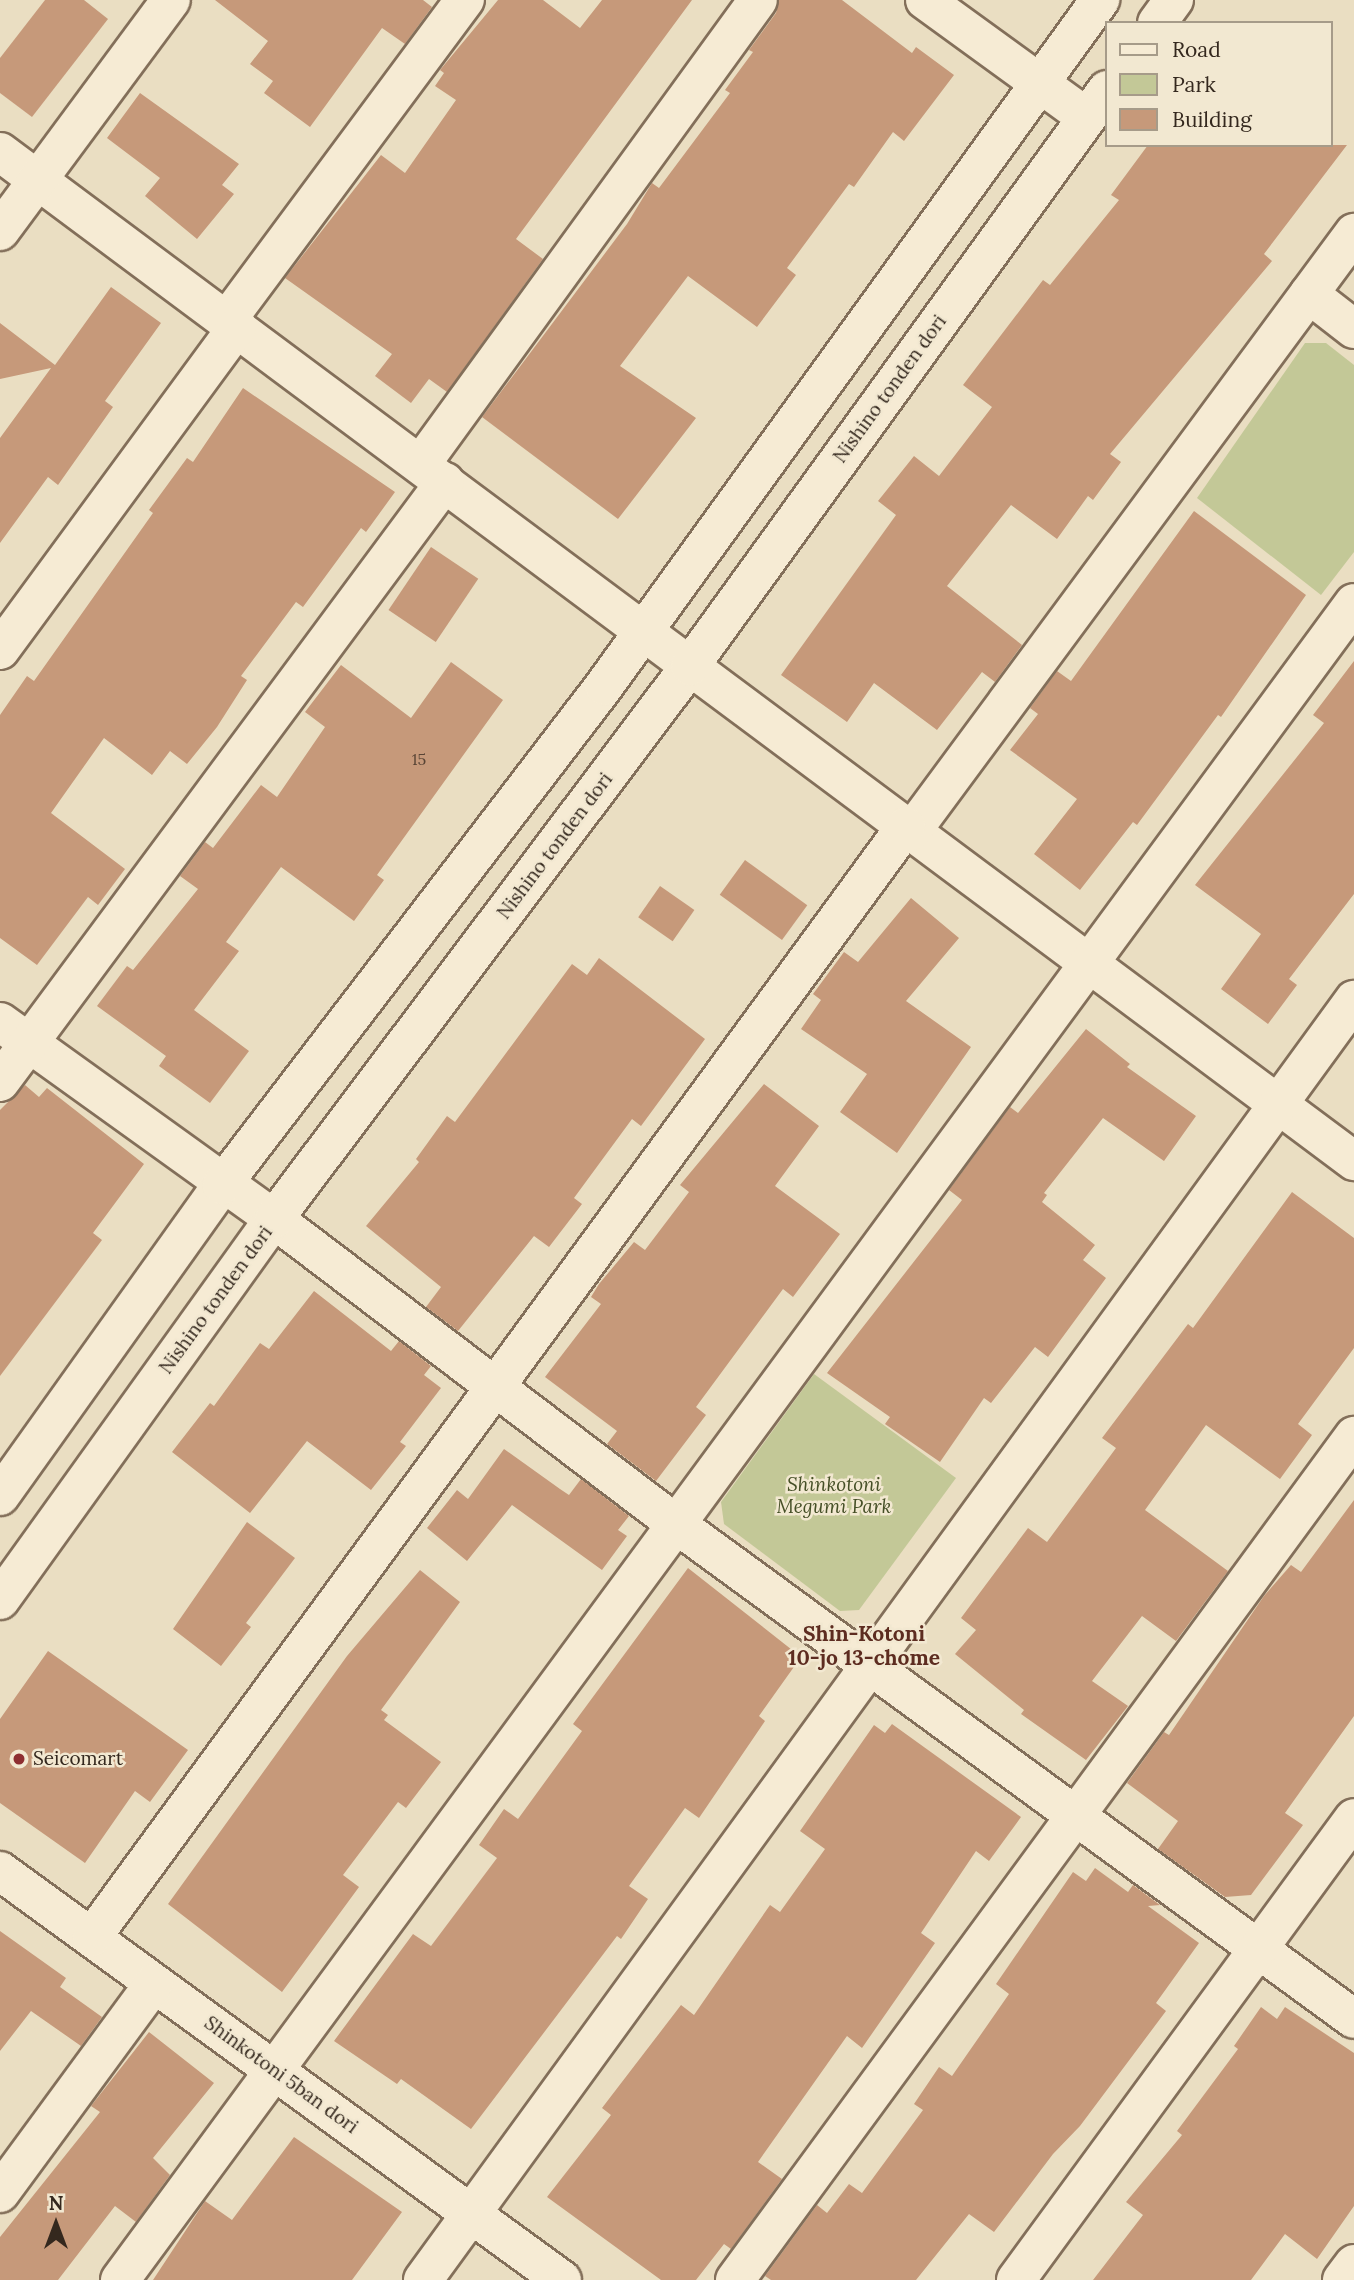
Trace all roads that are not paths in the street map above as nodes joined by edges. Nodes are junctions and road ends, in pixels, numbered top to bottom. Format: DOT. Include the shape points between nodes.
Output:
graph roads {
  1 [pos="171,0"];
  2 [pos="465,0"];
  3 [pos="758,0"];
  4 [pos="925,0"];
  5 [pos="1100,0"];
  6 [pos="1174,0"];
  7 [pos="1158,21"];
  8 [pos="1038,81"];
  9 [pos="1097,104"];
  10 [pos="0,152"];
  11 [pos="38,180"];
  12 [pos="0,231"];
  13 [pos="1354,233"];
  14 [pos="1309,294"];
  15 [pos="232,323"];
  16 [pos="1354,329"];
  17 [pos="433,473"];
  18 [pos="1354,603"];
  19 [pos="645,631"];
  20 [pos="0,650"];
  21 [pos="690,666"];
  22 [pos="909,829"];
  23 [pos="1090,963"];
  24 [pos="1354,1000"];
  25 [pos="14,1033"];
  26 [pos="0,1082"];
  27 [pos="1278,1104"];
  28 [pos="1354,1161"];
  29 [pos="222,1185"];
  30 [pos="274,1219"];
  31 [pos="495,1389"];
  32 [pos="1354,1436"];
  33 [pos="0,1496"];
  34 [pos="676,1524"];
  35 [pos="0,1600"];
  36 [pos="869,1666"];
  37 [pos="1077,1813"];
  38 [pos="1354,1818"];
  39 [pos="0,1871"];
  40 [pos="92,1937"];
  41 [pos="1259,1949"];
  42 [pos="154,1983"];
  43 [pos="1354,2019"];
  44 [pos="274,2070"];
  45 [pos="0,2193"];
  46 [pos="471,2214"];
  47 [pos="1354,2264"];
  48 [pos="120,2280"];
  49 [pos="423,2280"];
  50 [pos="562,2280"];
  51 [pos="735,2280"];
  52 [pos="1016,2280"];
  53 [pos="1342,2280"];
  1 -- 11 [label="street"];
  2 -- 15 [label="street"];
  3 -- 17 [label="street"];
  4 -- 8 [label="street"];
  5 -- 8 [label="street"];
  6 -- 7 [label="street"];
  8 -- 9 [label="street"];
  8 -- 19 [label="street"];
  9 -- 21 [label="street, Nishino tonden dori"];
  10 -- 11 [label="street"];
  11 -- 12 [label="street"];
  11 -- 15 [label="street"];
  13 -- 14 [label="street"];
  14 -- 16 [label="street"];
  14 -- 22 [label="street"];
  15 -- 17 [label="street"];
  15 -- 20 [label="street"];
  17 -- 19 [label="street"];
  17 -- 25 [label="street"];
  18 -- 23 [label="street"];
  19 -- 21 [label="street"];
  19 -- 29 [label="street"];
  21 -- 22 [label="street"];
  21 -- 30 [label="street, Nishino tonden dori"];
  22 -- 23 [label="street"];
  22 -- 31 [label="street"];
  23 -- 27 [label="street"];
  23 -- 34 [label="street"];
  24 -- 27 [label="street"];
  25 -- 26 [label="street"];
  25 -- 29 [label="street"];
  27 -- 28 [label="street"];
  27 -- 36 [label="street"];
  29 -- 30 [label="street"];
  29 -- 33 [label="street"];
  30 -- 31 [label="street"];
  30 -- 35 [label="street, Nishino tonden dori"];
  31 -- 34 [label="street"];
  31 -- 40 [label="street"];
  32 -- 37 [label="street"];
  34 -- 36 [label="street"];
  34 -- 44 [label="street"];
  36 -- 37 [label="street"];
  36 -- 46 [label="street"];
  37 -- 41 [label="street"];
  37 -- 51 [label="street"];
  38 -- 41 [label="street"];
  39 -- 40 [label="street, Shinkotoni 5ban dori"];
  40 -- 42 [label="street, Shinkotoni 5ban dori"];
  41 -- 43 [label="street"];
  41 -- 52 [label="street"];
  42 -- 44 [label="street, Shinkotoni 5ban dori"];
  42 -- 45 [label="street"];
  44 -- 46 [label="street, Shinkotoni 5ban dori"];
  44 -- 48 [label="street"];
  46 -- 49 [label="street"];
  46 -- 50 [label="street, Shinkotoni 5ban dori"];
  47 -- 53 [label="street"];
}
